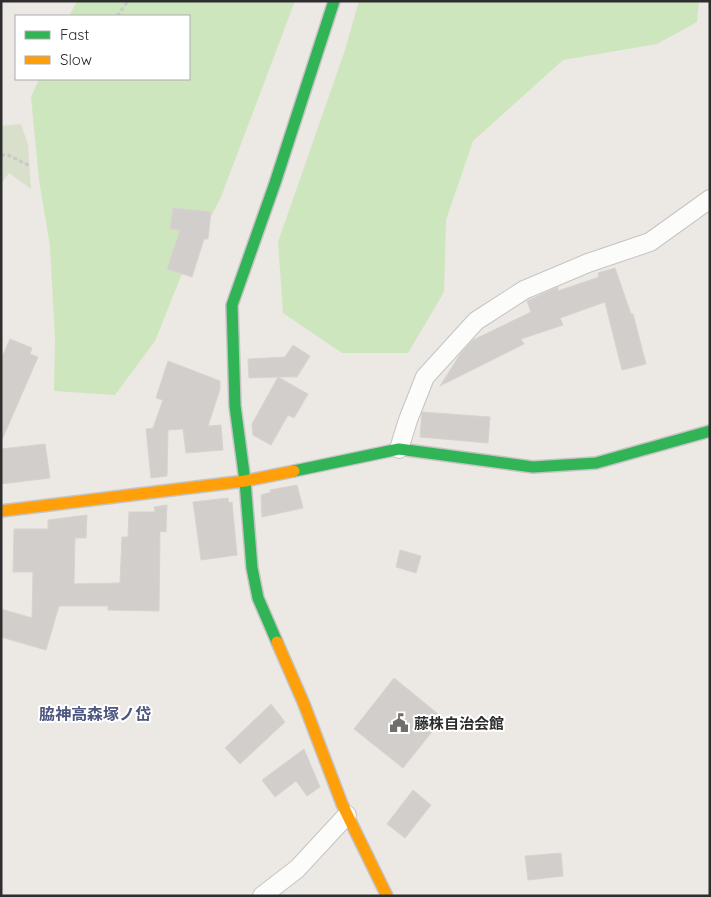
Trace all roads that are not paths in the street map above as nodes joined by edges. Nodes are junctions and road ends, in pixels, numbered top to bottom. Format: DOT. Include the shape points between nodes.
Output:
graph roads {
  1 [pos="334,1"];
  2 [pos="710,199"];
  3 [pos="710,431"];
  4 [pos="399,449"];
  5 [pos="245,481"];
  6 [pos="1,511"];
  7 [pos="347,815"];
  8 [pos="262,896"];
  9 [pos="387,896"];
  1 -- 5 [label="street" via="232,305 235,406"];
  2 -- 4 [label="street" via="650,242 524,290 476,321 425,377"];
  3 -- 4 [label="street" via="596,463 532,467"];
  4 -- 5 [label="street"];
  5 -- 6 [label="street"];
  5 -- 7 [label="street" via="252,568 258,598"];
  7 -- 8 [label="street" via="297,869"];
  7 -- 9 [label="street"];
}
